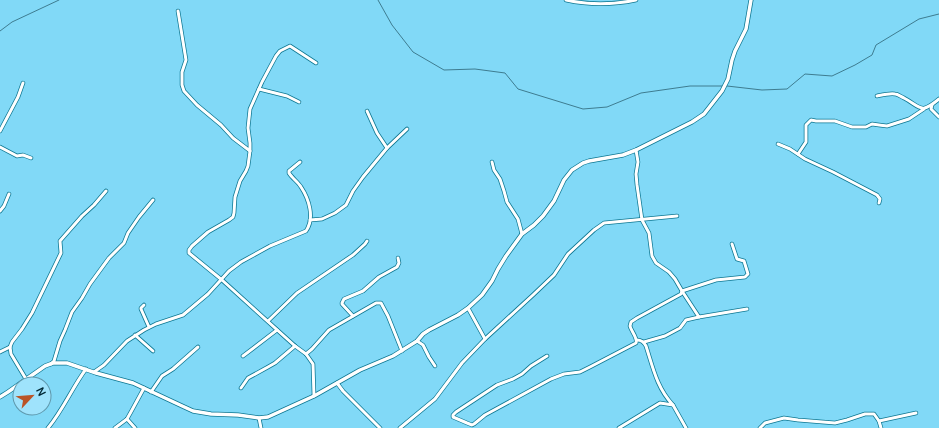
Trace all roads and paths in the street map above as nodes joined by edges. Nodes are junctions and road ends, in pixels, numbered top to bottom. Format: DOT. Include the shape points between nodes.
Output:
graph roads {
  1 [pos="566,0"];
  2 [pos="636,0"];
  3 [pos="751,0"];
  4 [pos="178,11"];
  5 [pos="316,63"];
  6 [pos="22,83"];
  7 [pos="259,89"];
  8 [pos="876,96"];
  9 [pos="939,99"];
  10 [pos="299,102"];
  11 [pos="932,105"];
  12 [pos="924,109"];
  13 [pos="367,111"];
  14 [pos="939,117"];
  15 [pos="407,129"];
  16 [pos="0,131"];
  17 [pos="778,144"];
  18 [pos="0,147"];
  19 [pos="387,148"];
  20 [pos="636,150"];
  21 [pos="250,151"];
  22 [pos="798,154"];
  23 [pos="31,158"];
  24 [pos="300,162"];
  25 [pos="492,162"];
  26 [pos="106,191"];
  27 [pos="9,194"];
  28 [pos="153,200"];
  29 [pos="880,203"];
  30 [pos="0,211"];
  31 [pos="677,216"];
  32 [pos="310,220"];
  33 [pos="642,220"];
  34 [pos="522,234"];
  35 [pos="367,241"];
  36 [pos="732,244"];
  37 [pos="398,258"];
  38 [pos="222,280"];
  39 [pos="682,291"];
  40 [pos="144,305"];
  41 [pos="468,308"];
  42 [pos="747,309"];
  43 [pos="353,316"];
  44 [pos="699,317"];
  45 [pos="268,321"];
  46 [pos="150,327"];
  47 [pos="277,330"];
  48 [pos="135,335"];
  49 [pos="485,339"];
  50 [pos="637,340"];
  51 [pos="417,341"];
  52 [pos="644,342"];
  53 [pos="295,346"];
  54 [pos="10,347"];
  55 [pos="198,347"];
  56 [pos="153,351"];
  57 [pos="402,351"];
  58 [pos="0,352"];
  59 [pos="306,354"];
  60 [pos="243,356"];
  61 [pos="547,356"];
  62 [pos="51,364"];
  63 [pos="435,366"];
  64 [pos="86,369"];
  65 [pos="94,372"];
  66 [pos="25,376"];
  67 [pos="29,376"];
  68 [pos="337,383"];
  69 [pos="144,388"];
  70 [pos="241,388"];
  71 [pos="12,389"];
  72 [pos="151,392"];
  73 [pos="0,396"];
  74 [pos="314,396"];
  75 [pos="673,406"];
  76 [pos="916,413"];
  77 [pos="259,418"];
  78 [pos="127,419"];
  79 [pos="879,420"];
  80 [pos="48,428"];
  81 [pos="115,428"];
  82 [pos="135,428"];
  83 [pos="261,428"];
  84 [pos="380,428"];
  85 [pos="400,428"];
  86 [pos="619,428"];
  87 [pos="686,428"];
  88 [pos="760,428"];
  89 [pos="881,428"];
  1 -- 2 [label="street" via="611,4"];
  3 -- 20 [label="street" via="746,28 735,51 728,79 716,99 698,118"];
  4 -- 21 [label="street" via="186,60 182,72 184,91"];
  5 -- 7 [label="street" via="292,47 287,47 276,56"];
  6 -- 16 [label="street" via="18,97"];
  7 -- 10 [label="street"];
  7 -- 21 [label="street" via="250,109"];
  8 -- 12 [label="street" via="896,94"];
  9 -- 11 [label="street"];
  11 -- 12 [label="street"];
  11 -- 14 [label="street" via="931,109"];
  12 -- 22 [label="street" via="910,119 887,126 872,124 866,127 852,127 835,121 811,120 806,125 806,142"];
  13 -- 19 [label="street"];
  15 -- 19 [label="street"];
  17 -- 22 [label="street"];
  18 -- 23 [label="street" via="17,156"];
  19 -- 32 [label="street" via="353,191 346,205 328,216"];
  20 -- 33 [label="street" via="636,174"];
  20 -- 34 [label="street" via="589,161 572,170 543,216"];
  21 -- 38 [label="street" via="248,166 235,197 232,217 208,232 189,250 189,253"];
  22 -- 29 [label="street" via="877,196"];
  24 -- 32 [label="street" via="289,172 309,204"];
  25 -- 34 [label="street" via="507,202 518,219"];
  26 -- 54 [label="street" via="62,237 61,253 32,312"];
  27 -- 30 [label="street"];
  28 -- 62 [label="street" via="72,312"];
  31 -- 33 [label="street"];
  32 -- 38 [label="street" via="306,231 241,262"];
  33 -- 39 [label="street" via="650,233 652,256 656,263 669,272"];
  33 -- 49 [label="street" via="604,223 594,230 568,254 554,275"];
  34 -- 41 [label="street" via="487,288"];
  35 -- 45 [label="street" via="353,255 297,293"];
  36 -- 39 [label="street" via="737,259 744,261 748,274 745,277 716,280"];
  37 -- 43 [label="street" via="397,266 363,291 344,299 342,304"];
  38 -- 45 [label="street"];
  38 -- 46 [label="street" via="184,315"];
  39 -- 44 [label="street"];
  39 -- 50 [label="street" via="631,322 630,326"];
  40 -- 46 [label="street" via="140,309"];
  41 -- 49 [label="street"];
  41 -- 51 [label="street" via="429,330"];
  42 -- 44 [label="street"];
  43 -- 57 [label="street" via="376,303 381,303"];
  43 -- 59 [label="street" via="329,330"];
  44 -- 52 [label="street" via="686,320 680,328 665,336"];
  45 -- 47 [label="street"];
  46 -- 48 [label="street"];
  47 -- 53 [label="street"];
  47 -- 60 [label="street"];
  48 -- 56 [label="street"];
  48 -- 65 [label="street"];
  49 -- 85 [label="street" via="462,362 435,399"];
  50 -- 52 [label="street"];
  50 -- 61 [label="street" via="636,343 580,372 551,379 485,415 472,425 453,417 453,414 480,396 522,374"];
  51 -- 57 [label="street"];
  51 -- 63 [label="street" via="423,345"];
  52 -- 75 [label="street" via="657,382"];
  53 -- 59 [label="street"];
  53 -- 70 [label="street" via="275,363 248,378"];
  54 -- 58 [label="street"];
  54 -- 66 [label="street" via="11,354"];
  55 -- 72 [label="street" via="162,376"];
  57 -- 68 [label="street"];
  59 -- 74 [label="street" via="314,367"];
  62 -- 64 [label="street" via="67,363"];
  62 -- 67 [label="street"];
  64 -- 65 [label="street"];
  64 -- 80 [label="street"];
  65 -- 69 [label="street"];
  68 -- 74 [label="street"];
  68 -- 84 [label="street"];
  69 -- 72 [label="street"];
  69 -- 78 [label="street"];
  71 -- 73 [label="street"];
  72 -- 77 [label="street" via="200,413"];
  74 -- 77 [label="street" via="268,417"];
  75 -- 86 [label="street" via="660,403"];
  75 -- 87 [label="street"];
  76 -- 79 [label="street"];
  77 -- 83 [label="street"];
  78 -- 81 [label="street"];
  78 -- 82 [label="street"];
  79 -- 88 [label="street" via="874,414 865,414 835,423 784,418 765,423"];
  79 -- 89 [label="street"];
}
